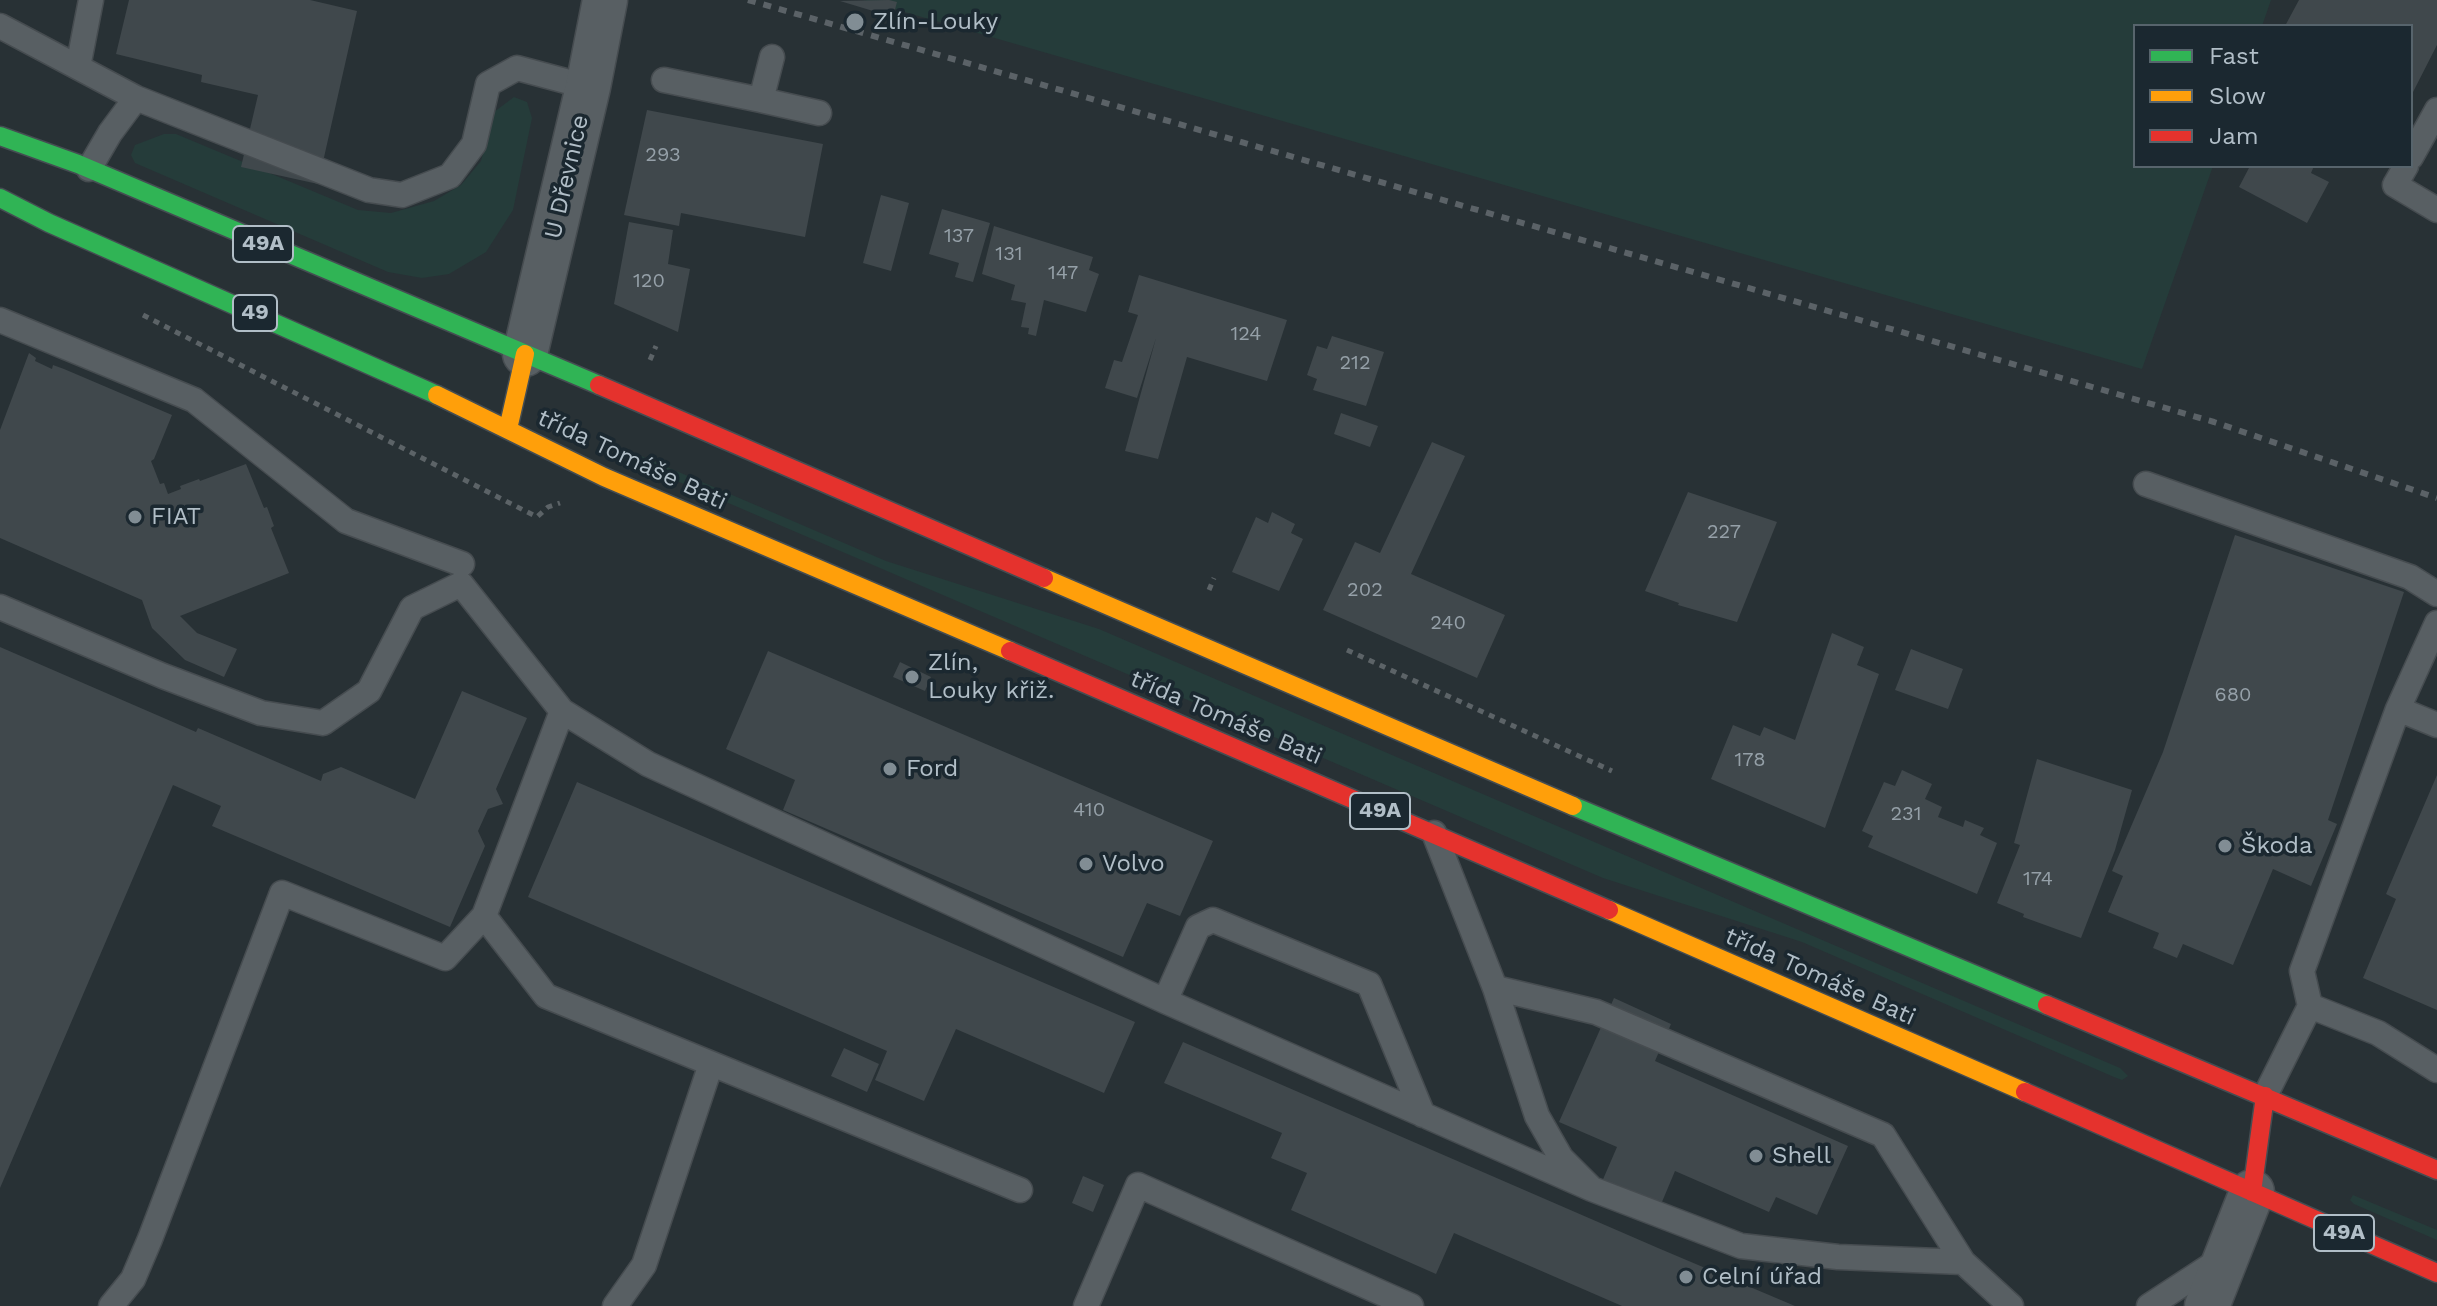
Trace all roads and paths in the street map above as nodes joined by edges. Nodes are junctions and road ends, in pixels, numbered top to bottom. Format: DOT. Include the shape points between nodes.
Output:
graph roads {
  1 [pos="91,0"];
  2 [pos="605,0"];
  3 [pos="0,26"];
  4 [pos="772,57"];
  5 [pos="78,67"];
  6 [pos="664,80"];
  7 [pos="588,87"];
  8 [pos="136,98"];
  9 [pos="761,100"];
  10 [pos="2437,110"];
  11 [pos="819,113"];
  12 [pos="0,136"];
  13 [pos="2413,153"];
  14 [pos="2405,168"];
  15 [pos="89,169"];
  16 [pos="0,198"];
  17 [pos="2437,210"];
  18 [pos="135,312"];
  19 [pos="0,320"];
  20 [pos="525,354"];
  21 [pos="508,429"];
  22 [pos="2146,484"];
  23 [pos="564,502"];
  24 [pos="462,574"];
  25 [pos="1214,578"];
  26 [pos="1209,590"];
  27 [pos="2437,594"];
  28 [pos="0,607"];
  29 [pos="2437,623"];
  30 [pos="2398,709"];
  31 [pos="562,711"];
  32 [pos="2437,725"];
  33 [pos="1434,833"];
  34 [pos="484,916"];
  35 [pos="1495,988"];
  36 [pos="1165,1001"];
  37 [pos="2310,1006"];
  38 [pos="711,1064"];
  39 [pos="2437,1070"];
  40 [pos="2265,1096"];
  41 [pos="1423,1115"];
  42 [pos="2437,1170"];
  43 [pos="1592,1189"];
  44 [pos="1020,1190"];
  45 [pos="2252,1192"];
  46 [pos="2226,1255"];
  47 [pos="1963,1262"];
  48 [pos="2437,1273"];
  49 [pos="111,1306"];
  50 [pos="615,1306"];
  51 [pos="1086,1306"];
  52 [pos="1411,1306"];
  53 [pos="2011,1306"];
  54 [pos="2149,1306"];
  55 [pos="2207,1306"];
  1 -- 5 [label="lane"];
  2 -- 7 [label="street, U Dřevnice"];
  3 -- 5 [label="lane"];
  4 -- 9 [label="lane"];
  5 -- 8 [label="lane"];
  6 -- 9 [label="lane"];
  7 -- 8 [label="lane" via="517,68 488,84 474,144 450,176 402,195 369,190"];
  7 -- 20 [label="street, U Dřevnice"];
  8 -- 15 [label="lane"];
  9 -- 11 [label="lane"];
  10 -- 13 [label="lane"];
  12 -- 15 [label="main road, 49A"];
  14 -- 17 [label="lane" via="2395,185"];
  15 -- 20 [label="main road, 49A"];
  16 -- 21 [label="main road, třída Tomáše Bati / 49"];
  18 -- 23 [label="path" via="537,517"];
  19 -- 24 [label="lane" via="194,400 346,521"];
  20 -- 21 [label="main road"];
  20 -- 40 [label="main road, 49A" via="1457,756"];
  21 -- 33 [label="main road, třída Tomáše Bati / 49A" via="604,477"];
  22 -- 27 [label="lane" via="2410,577"];
  24 -- 28 [label="lane" via="412,608 369,691 323,723 261,713"];
  24 -- 31 [label="lane"];
  25 -- 26 [label="path"];
  29 -- 30 [label="lane"];
  30 -- 32 [label="lane"];
  30 -- 37 [label="lane" via="2302,971"];
  31 -- 34 [label="lane"];
  31 -- 36 [label="lane" via="648,764"];
  33 -- 35 [label="lane"];
  33 -- 45 [label="main road, třída Tomáše Bati / 49A"];
  34 -- 38 [label="lane" via="546,996"];
  34 -- 49 [label="lane" via="445,958 282,893 150,1239 133,1279"];
  35 -- 43 [label="lane" via="1537,1116 1561,1158"];
  35 -- 47 [label="lane" via="1596,1012 1883,1135"];
  36 -- 41 [label="lane"];
  36 -- 41 [label="lane" via="1198,927 1213,920 1369,984"];
  37 -- 39 [label="lane" via="2378,1033"];
  37 -- 40 [label="lane"];
  38 -- 44 [label="lane"];
  38 -- 50 [label="lane" via="644,1265"];
  40 -- 42 [label="main road, 49A"];
  40 -- 45 [label="main road"];
  41 -- 43 [label="lane"];
  43 -- 47 [label="lane" via="1741,1246"];
  45 -- 46 [label="street"];
  45 -- 48 [label="main road, třída Tomáše Bati / 49A"];
  46 -- 54 [label="lane"];
  46 -- 55 [label="street"];
  47 -- 53 [label="lane"];
  51 -- 52 [label="lane" via="1138,1185"];
}
